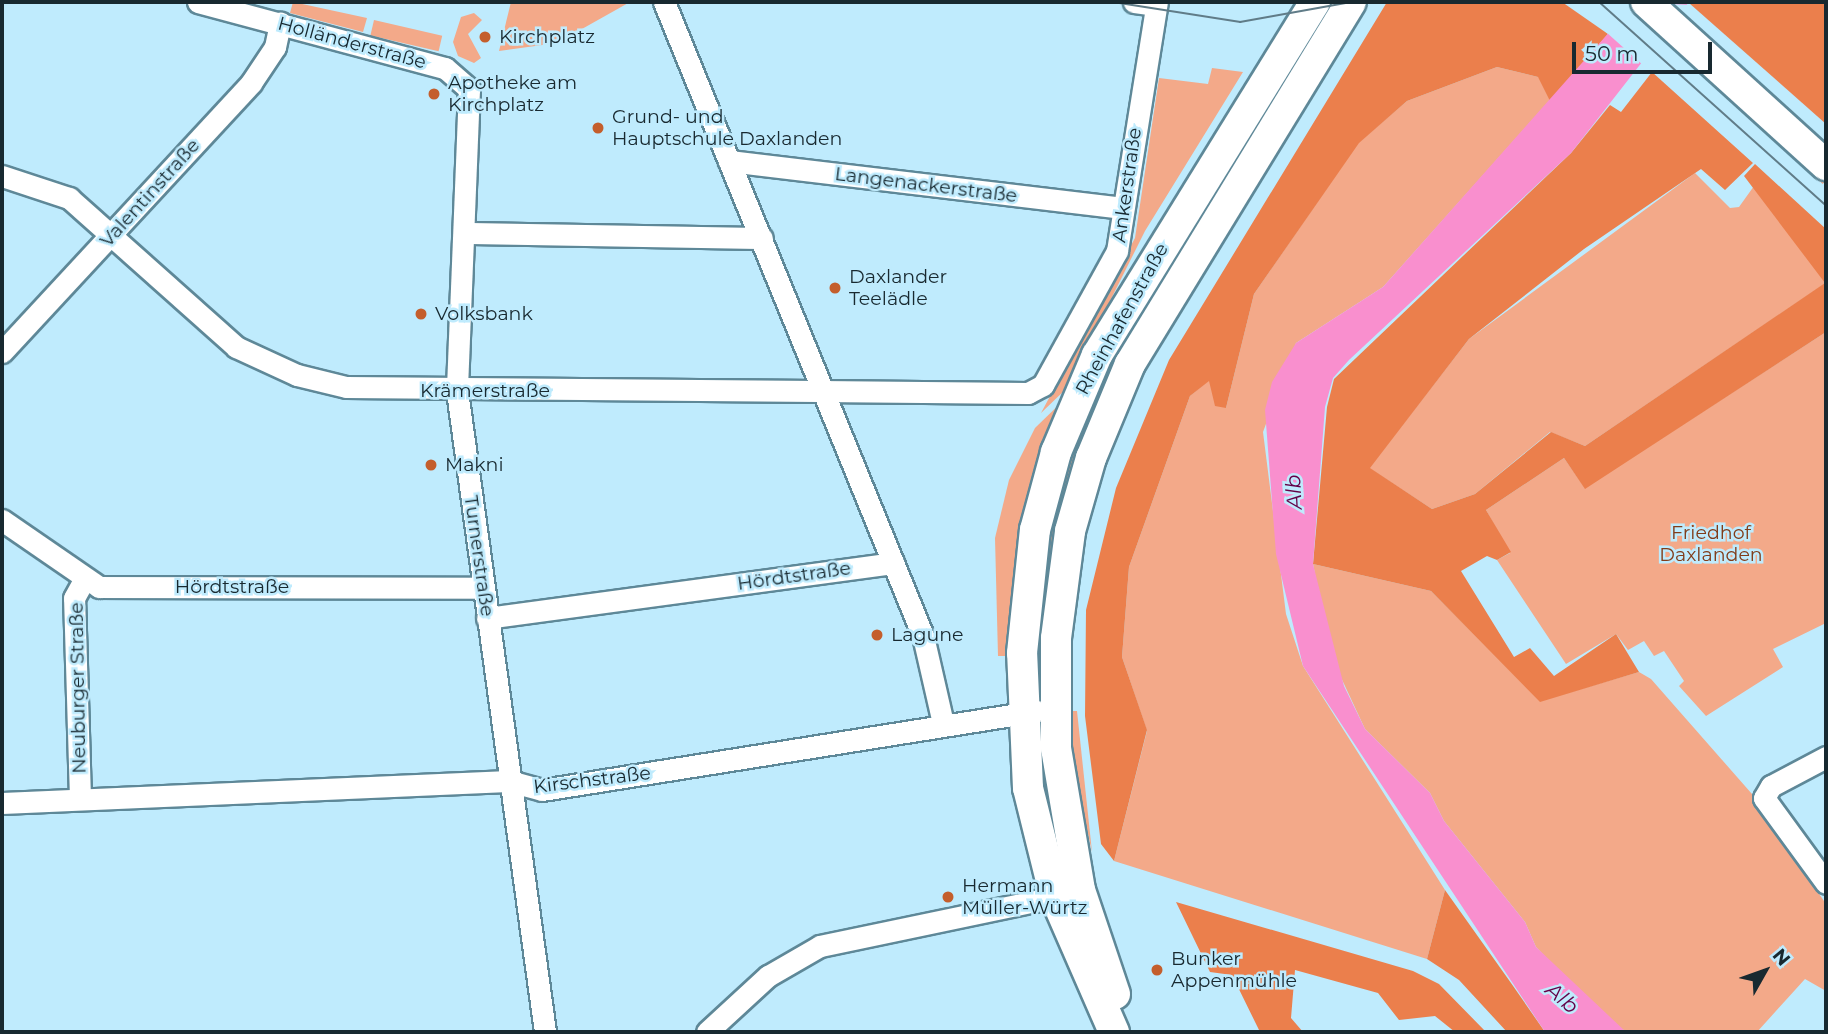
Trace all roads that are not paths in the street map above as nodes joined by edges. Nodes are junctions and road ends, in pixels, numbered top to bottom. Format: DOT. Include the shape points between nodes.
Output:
graph roads {
  1 [pos="198,2"];
  2 [pos="664,2"];
  3 [pos="1134,2"];
  4 [pos="1315,2"];
  5 [pos="1351,2"];
  6 [pos="1646,2"];
  7 [pos="1156,3"];
  8 [pos="280,23"];
  9 [pos="463,78"];
  10 [pos="729,161"];
  11 [pos="1826,165"];
  12 [pos="2,176"];
  13 [pos="1123,208"];
  14 [pos="466,233"];
  15 [pos="112,236"];
  16 [pos="762,238"];
  17 [pos="2,352"];
  18 [pos="1037,390"];
  19 [pos="457,391"];
  20 [pos="826,392"];
  21 [pos="2,520"];
  22 [pos="893,563"];
  23 [pos="84,580"];
  24 [pos="483,588"];
  25 [pos="487,618"];
  26 [pos="1053,710"];
  27 [pos="1023,711"];
  28 [pos="943,723"];
  29 [pos="1826,757"];
  30 [pos="509,781"];
  31 [pos="80,798"];
  32 [pos="2,803"];
  33 [pos="1826,883"];
  34 [pos="1055,897"];
  35 [pos="545,1032"];
  36 [pos="707,1032"];
  37 [pos="1114,1032"];
  38 [pos="1133,1032"];
  1 -- 8 [label="street, Holländerstraße"];
  2 -- 10 [label="street"];
  3 -- 7 [label="street"];
  4 -- 27 [label="main road, Rheinhafenstraße" via="1132,294 1070,415 1029,565"];
  5 -- 26 [label="main road, Rheinhafenstraße" via="1211,225 1102,425 1062,572"];
  6 -- 11 [label="main road"];
  7 -- 13 [label="street, Ankerstraße"];
  8 -- 9 [label="street, Holländerstraße" via="445,68"];
  8 -- 15 [label="street, Valentinstraße" via="267,62"];
  9 -- 14 [label="street, Turnerstraße" via="470,103"];
  10 -- 13 [label="street, Langenackerstraße"];
  10 -- 16 [label="street"];
  12 -- 15 [label="street, Krämerstraße" via="63,194"];
  13 -- 18 [label="street, Ankerstraße" via="1111,264"];
  14 -- 16 [label="street"];
  14 -- 19 [label="street, Turnerstraße"];
  15 -- 17 [label="street, Valentinstraße"];
  15 -- 19 [label="street, Krämerstraße" via="202,322 276,367 346,387"];
  16 -- 20 [label="street"];
  18 -- 20 [label="street, Krämerstraße"];
  19 -- 20 [label="street, Krämerstraße"];
  19 -- 24 [label="street, Turnerstraße"];
  20 -- 22 [label="street"];
  21 -- 23 [label="street, Hördtstraße"];
  22 -- 25 [label="street, Hördtstraße"];
  22 -- 28 [label="street" via="929,658"];
  23 -- 24 [label="street, Hördtstraße" via="99,587"];
  23 -- 31 [label="street, Neuburger Straße" via="74,598"];
  24 -- 25 [label="street, Turnerstraße"];
  25 -- 30 [label="street, Turnerstraße"];
  26 -- 27 [label="street, Kirschstraße"];
  26 -- 38 [label="main road, Rheinhafenstraße" via="1080,890"];
  27 -- 28 [label="street, Kirschstraße"];
  27 -- 34 [label="main road, Rheinhafenstraße" via="1028,788"];
  28 -- 30 [label="street, Kirschstraße" via="541,790"];
  29 -- 33 [label="street" via="1771,786 1765,797"];
  30 -- 31 [label="street, Kirschstraße"];
  30 -- 35 [label="street, Turnerstraße"];
  31 -- 32 [label="street, Kirschstraße"];
  34 -- 36 [label="street" via="820,946 768,976"];
  34 -- 37 [label="main road, Rheinhafenstraße"];
}
